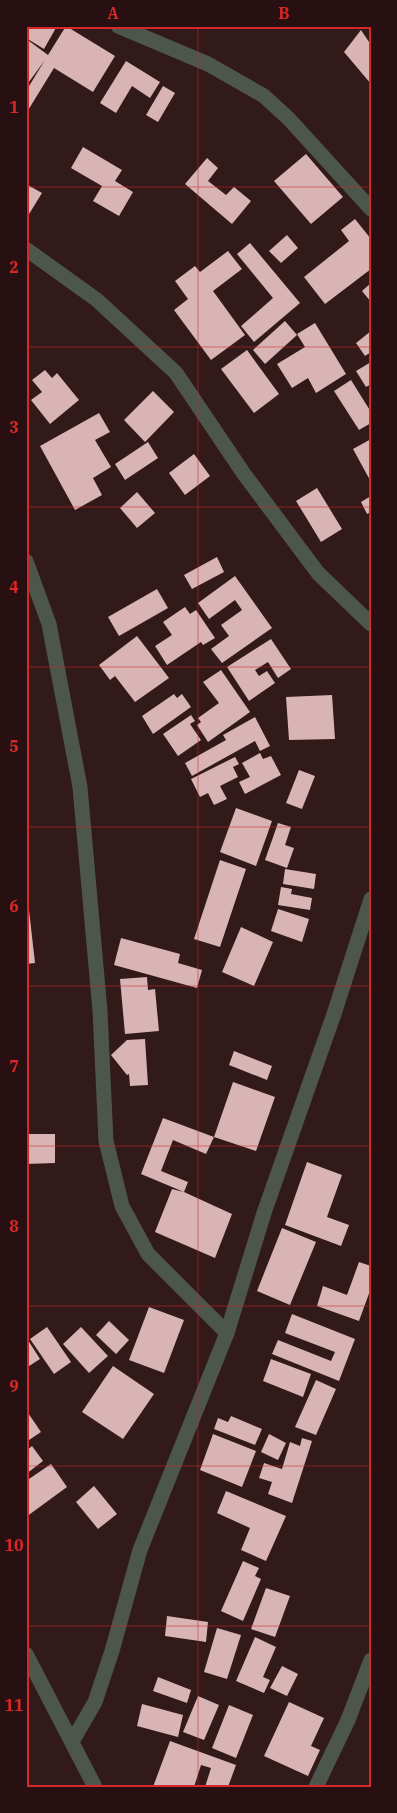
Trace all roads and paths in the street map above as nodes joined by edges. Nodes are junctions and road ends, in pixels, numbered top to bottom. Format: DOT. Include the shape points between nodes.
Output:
graph roads {
  1 [pos="118,26"];
  2 [pos="371,209"];
  3 [pos="26,249"];
  4 [pos="26,561"];
  5 [pos="371,624"];
  6 [pos="371,899"];
  7 [pos="227,1333"];
  8 [pos="26,1654"];
  9 [pos="371,1660"];
  10 [pos="72,1740"];
  11 [pos="95,1787"];
  12 [pos="316,1787"];
  1 -- 2 [label="street" via="208,64 264,96"];
  3 -- 5 [label="street" via="97,300 176,374 244,474 318,573"];
  4 -- 7 [label="street" via="49,624 80,786 100,1012 106,1141 122,1206 148,1254"];
  6 -- 7 [label="street" via="264,1213"];
  7 -- 10 [label="street" via="140,1550 95,1702"];
  8 -- 10 [label="street"];
  9 -- 12 [label="street" via="348,1720"];
  10 -- 11 [label="street"];
}
